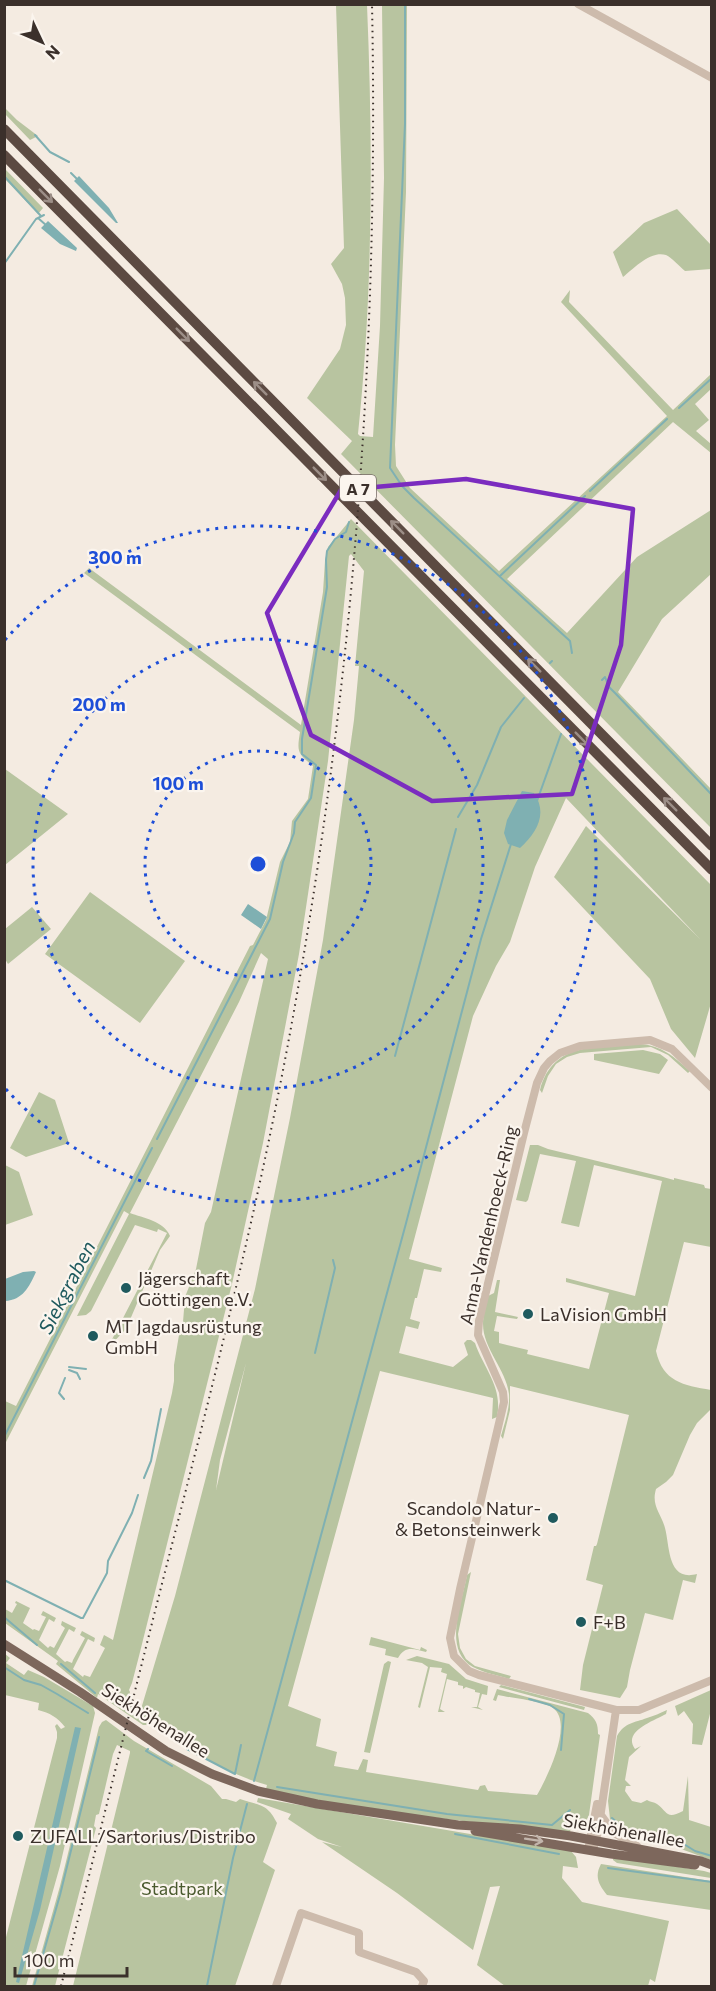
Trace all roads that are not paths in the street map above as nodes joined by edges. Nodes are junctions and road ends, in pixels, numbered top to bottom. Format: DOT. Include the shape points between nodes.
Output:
graph roads {
  1 [pos="579,4"];
  2 [pos="711,78"];
  3 [pos="4,129"];
  4 [pos="4,155"];
  5 [pos="711,846"];
  6 [pos="711,870"];
  7 [pos="711,1088"];
  8 [pos="4,1637"];
  9 [pos="4,1644"];
  10 [pos="22,1654"];
  11 [pos="711,1680"];
  12 [pos="614,1710"];
  13 [pos="601,1815"];
  14 [pos="592,1845"];
  15 [pos="642,1849"];
  16 [pos="711,1866"];
  17 [pos="276,1986"];
  18 [pos="422,1986"];
  1 -- 2 [label="street"];
  5 -- 3 [label="highway, A 7, one-way"];
  4 -- 6 [label="highway, A 7, one-way"];
  7 -- 12 [label="street, Anna-Vandenhoeck-Ring" via="672,1049 650,1040 580,1046 550,1061 537,1083 479,1321 478,1335 504,1402 454,1616 450,1638 454,1656 478,1675"];
  8 -- 10 [label="main road, Siekhöhenallee"];
  9 -- 10 [label="main road, Siekhöhenallee"];
  10 -- 14 [label="main road, Siekhöhenallee" via="166,1750 212,1774 258,1791 458,1825 520,1829"];
  11 -- 12 [label="street, Anna-Vandenhoeck-Ring" via="639,1710"];
  12 -- 13 [label="street"];
  12 -- 14 [label="street"];
  13 -- 14 [label="street"];
  13 -- 15 [label="street" via="614,1833"];
  14 -- 15 [label="main road, Siekhöhenallee"];
  14 -- 16 [label="main road, Siekhöhenallee"];
  15 -- 16 [label="main road, Siekhöhenallee"];
  17 -- 18 [label="street" via="301,1913 359,1933 359,1952 416,1972 424,1981"];
}
